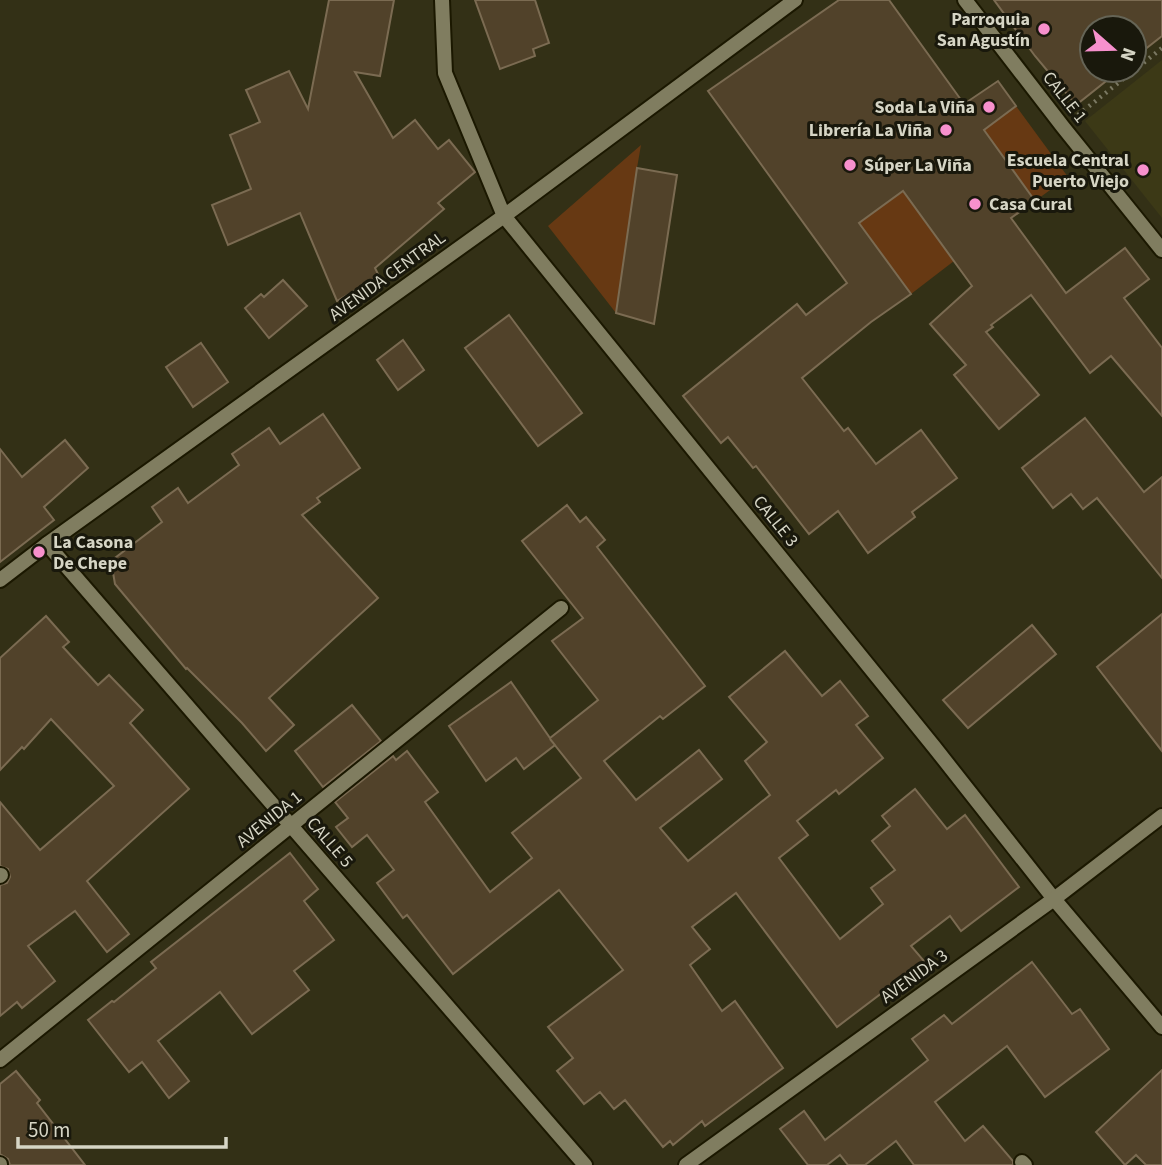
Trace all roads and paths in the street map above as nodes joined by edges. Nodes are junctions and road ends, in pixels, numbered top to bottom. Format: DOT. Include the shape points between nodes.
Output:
graph roads {
  1 [pos="442,0"];
  2 [pos="795,0"];
  3 [pos="965,0"];
  4 [pos="1162,48"];
  5 [pos="1063,127"];
  6 [pos="504,216"];
  7 [pos="1162,250"];
  8 [pos="47,544"];
  9 [pos="0,580"];
  10 [pos="561,608"];
  11 [pos="1162,816"];
  12 [pos="291,826"];
  13 [pos="1054,899"];
  14 [pos="1162,1027"];
  15 [pos="0,1060"];
  16 [pos="585,1165"];
  17 [pos="686,1165"];
  1 -- 6 [label="street, CALLE 3" via="445,73"];
  2 -- 6 [label="street, AVENIDA CENTRAL"];
  3 -- 5 [label="street, CALLE 1"];
  4 -- 5 [label="path"];
  5 -- 7 [label="street, CALLE 1"];
  6 -- 8 [label="street, AVENIDA CENTRAL"];
  6 -- 13 [label="street, CALLE 3"];
  8 -- 9 [label="street, AVENIDA CENTRAL"];
  8 -- 12 [label="street, CALLE 5"];
  10 -- 12 [label="street, AVENIDA 1"];
  11 -- 13 [label="street, AVENIDA 3"];
  12 -- 15 [label="street, AVENIDA 1"];
  12 -- 16 [label="street, CALLE 5"];
  13 -- 14 [label="street, CALLE 3"];
  13 -- 17 [label="street, AVENIDA 3"];
}
